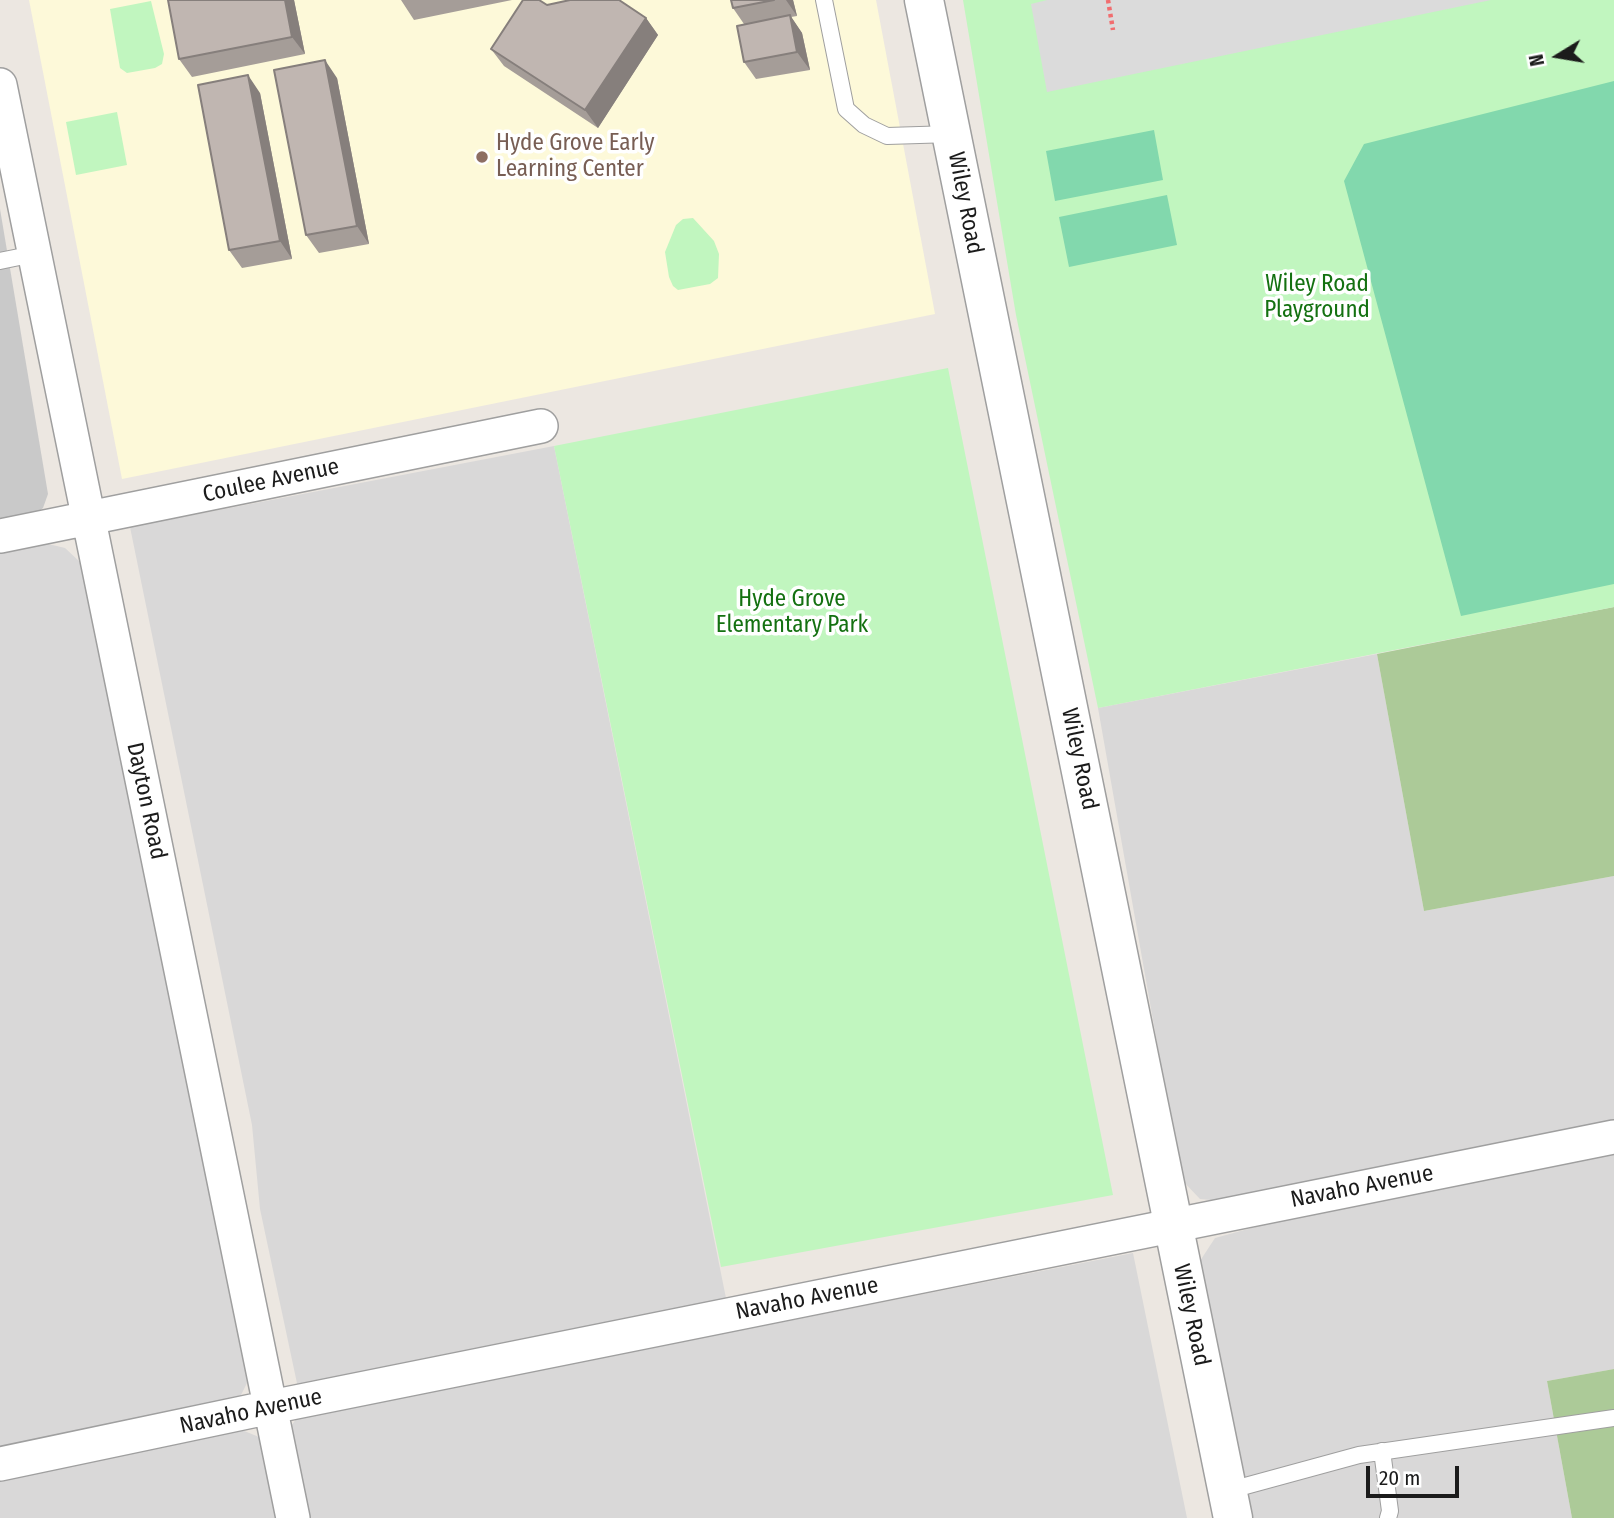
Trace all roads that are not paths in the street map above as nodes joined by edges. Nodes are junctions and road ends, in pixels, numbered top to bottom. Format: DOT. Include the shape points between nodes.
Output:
graph roads {
  1 [pos="824,0"];
  2 [pos="924,0"];
  3 [pos="0,85"];
  4 [pos="951,134"];
  5 [pos="9,174"];
  6 [pos="34,254"];
  7 [pos="0,261"];
  8 [pos="541,426"];
  9 [pos="88,518"];
  10 [pos="0,536"];
  11 [pos="1614,1137"];
  12 [pos="1173,1225"];
  13 [pos="271,1407"];
  14 [pos="1614,1418"];
  15 [pos="1382,1451"];
  16 [pos="0,1465"];
  17 [pos="1230,1504"];
  18 [pos="293,1518"];
  19 [pos="1388,1518"];
  1 -- 4 [label="lane" via="846,109 887,136"];
  2 -- 4 [label="street, Wiley Road"];
  3 -- 5 [label="street, Dayton Road"];
  4 -- 12 [label="street, Wiley Road"];
  5 -- 6 [label="street, Dayton Road"];
  6 -- 7 [label="lane"];
  6 -- 9 [label="street, Dayton Road"];
  8 -- 9 [label="street, Coulee Avenue"];
  9 -- 10 [label="street, Coulee Avenue"];
  9 -- 13 [label="street, Dayton Road"];
  11 -- 12 [label="street, Navaho Avenue"];
  12 -- 13 [label="street, Navaho Avenue"];
  12 -- 17 [label="street, Wiley Road"];
  13 -- 16 [label="street, Navaho Avenue"];
  13 -- 18 [label="street, Dayton Road"];
  14 -- 15 [label="lane"];
  15 -- 17 [label="lane" via="1359,1455"];
  15 -- 19 [label="lane"];
}
